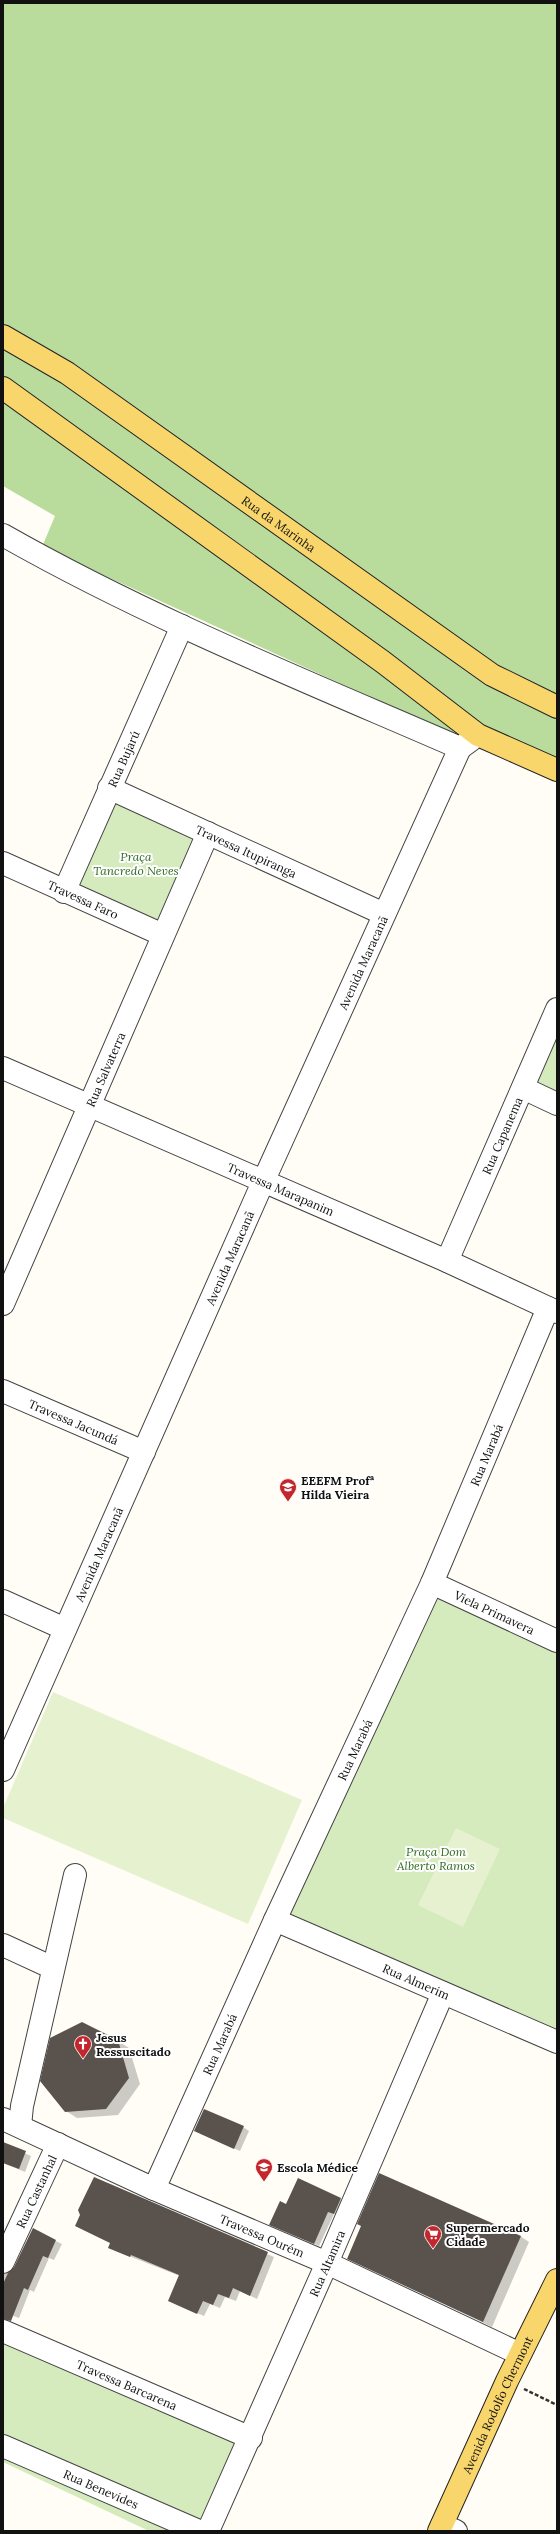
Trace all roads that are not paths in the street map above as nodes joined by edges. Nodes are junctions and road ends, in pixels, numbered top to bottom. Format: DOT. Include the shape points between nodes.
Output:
graph roads {
  1 [pos="3,336"];
  2 [pos="3,388"];
  3 [pos="3,537"];
  4 [pos="182,626"];
  5 [pos="557,707"];
  6 [pos="478,735"];
  7 [pos="460,748"];
  8 [pos="557,770"];
  9 [pos="109,788"];
  10 [pos="208,834"];
  11 [pos="3,863"];
  12 [pos="64,892"];
  13 [pos="384,914"];
  14 [pos="163,935"];
  15 [pos="557,1010"];
  16 [pos="3,1068"];
  17 [pos="523,1088"];
  18 [pos="557,1104"];
  19 [pos="89,1106"];
  20 [pos="263,1182"];
  21 [pos="447,1261"];
  22 [pos="8,1278"];
  23 [pos="3,1304"];
  24 [pos="553,1310"];
  25 [pos="3,1391"];
  26 [pos="144,1452"];
  27 [pos="432,1583"];
  28 [pos="3,1601"];
  29 [pos="66,1629"];
  30 [pos="557,1641"];
  31 [pos="3,1770"];
  32 [pos="75,1875"];
  33 [pos="275,1920"];
  34 [pos="3,1944"];
  35 [pos="53,1968"];
  36 [pos="442,1993"];
  37 [pos="557,2042"];
  38 [pos="12,2122"];
  39 [pos="58,2144"];
  40 [pos="154,2189"];
  41 [pos="3,2262"];
  42 [pos="327,2263"];
  43 [pos="556,2285"];
  44 [pos="3,2331"];
  45 [pos="520,2354"];
  46 [pos="251,2438"];
  47 [pos="3,2446"];
  48 [pos="446,2529"];
  49 [pos="199,2531"];
  50 [pos="208,2531"];
  1 -- 5 [label="main road, Rua da Marinha" via="68,373 492,675"];
  2 -- 6 [label="main road" via="383,662"];
  3 -- 4 [label="street" via="87,581"];
  4 -- 7 [label="street"];
  4 -- 9 [label="street, Rua Bujarú"];
  6 -- 7 [label="street"];
  6 -- 8 [label="main road"];
  7 -- 13 [label="street, Avenida Maracanã"];
  9 -- 10 [label="street, Travessa Itupiranga"];
  9 -- 12 [label="street, Rua Bujarú"];
  10 -- 13 [label="street, Travessa Itupiranga"];
  10 -- 14 [label="street, Rua Salvaterra"];
  11 -- 12 [label="street, Travessa Faro"];
  12 -- 14 [label="street, Travessa Faro"];
  13 -- 20 [label="street, Avenida Maracanã"];
  14 -- 19 [label="street, Rua Salvaterra"];
  15 -- 17 [label="street, Rua Capanema"];
  16 -- 19 [label="street, Travessa Marapanim"];
  17 -- 18 [label="street"];
  17 -- 21 [label="street, Rua Capanema"];
  19 -- 20 [label="street, Travessa Marapanim"];
  19 -- 22 [label="street, Rua Salvaterra"];
  20 -- 21 [label="street, Travessa Marapanim"];
  20 -- 26 [label="street, Avenida Maracanã"];
  21 -- 24 [label="street, Travessa Marapanim"];
  22 -- 23 [label="street, Rua Salvaterra"];
  24 -- 27 [label="street, Rua Marabá"];
  25 -- 26 [label="street, Travessa Jacundá"];
  26 -- 29 [label="street, Avenida Maracanã"];
  27 -- 30 [label="street, Viela Primavera"];
  27 -- 33 [label="street, Rua Marabá"];
  28 -- 29 [label="street"];
  29 -- 31 [label="street, Avenida Maracanã"];
  32 -- 35 [label="street"];
  33 -- 36 [label="street, Rua Almerim"];
  33 -- 40 [label="street, Rua Marabá"];
  34 -- 35 [label="street"];
  35 -- 38 [label="street" via="22,2106"];
  36 -- 37 [label="street, Rua Almerim"];
  36 -- 42 [label="street, Rua Altamira"];
  38 -- 39 [label="street, Travessa Ourém"];
  39 -- 40 [label="street, Travessa Ourém"];
  39 -- 41 [label="street, Rua Castanhal"];
  40 -- 42 [label="street, Travessa Ourém"];
  42 -- 45 [label="street, Travessa Ourém"];
  42 -- 46 [label="street, Rua Altamira"];
  43 -- 45 [label="main road, Avenida Rodolfo Chermont"];
  44 -- 46 [label="street, Travessa Barcarena"];
  45 -- 48 [label="main road, Avenida Rodolfo Chermont"];
  46 -- 50 [label="street, Rua Altamira"];
  47 -- 49 [label="street, Rua Benevides"];
}
